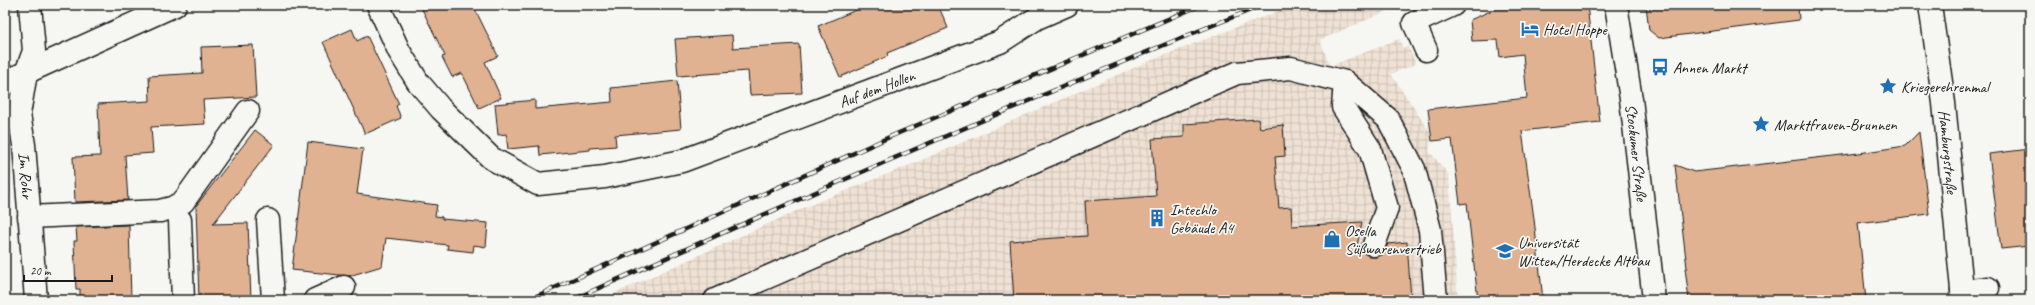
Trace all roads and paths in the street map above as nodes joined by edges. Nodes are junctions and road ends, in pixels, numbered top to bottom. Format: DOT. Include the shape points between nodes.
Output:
graph roads {
  1 [pos="30,5"];
  2 [pos="175,5"];
  3 [pos="378,5"];
  4 [pos="1067,5"];
  5 [pos="1453,5"];
  6 [pos="1616,5"];
  7 [pos="1930,5"];
  8 [pos="1426,50"];
  9 [pos="26,73"];
  10 [pos="5,82"];
  11 [pos="1345,82"];
  12 [pos="248,111"];
  13 [pos="29,217"];
  14 [pos="180,220"];
  15 [pos="268,220"];
  16 [pos="1374,245"];
  17 [pos="344,287"];
  18 [pos="1988,288"];
  19 [pos="1963,296"];
  20 [pos="36,300"];
  21 [pos="183,300"];
  22 [pos="272,300"];
  23 [pos="315,300"];
  24 [pos="715,300"];
  25 [pos="1436,300"];
  26 [pos="1654,300"];
  1 -- 9 [label="street, Im Rohr" via="34,51"];
  2 -- 9 [label="street"];
  3 -- 4 [label="street, Auf dem Hollen" via="399,51 418,82 441,109 491,158 538,184 605,177 682,161 1000,42 1037,18"];
  5 -- 8 [label="street" via="1414,23"];
  6 -- 26 [label="street, Stockumer Straße" via="1631,99"];
  7 -- 19 [label="street, Hamburgstraße" via="1944,103"];
  9 -- 10 [label="street"];
  9 -- 13 [label="street, Im Rohr" via="19,114"];
  11 -- 16 [label="street" via="1343,107 1370,149 1387,208"];
  11 -- 24 [label="street" via="1291,68 1238,73"];
  11 -- 25 [label="street" via="1388,119 1414,169 1430,230"];
  12 -- 13 [label="street" via="183,202 172,208 160,211"];
  13 -- 20 [label="street, Im Rohr"];
  14 -- 21 [label="street"];
  15 -- 22 [label="street"];
  17 -- 23 [label="street"];
  18 -- 19 [label="street"];
}
